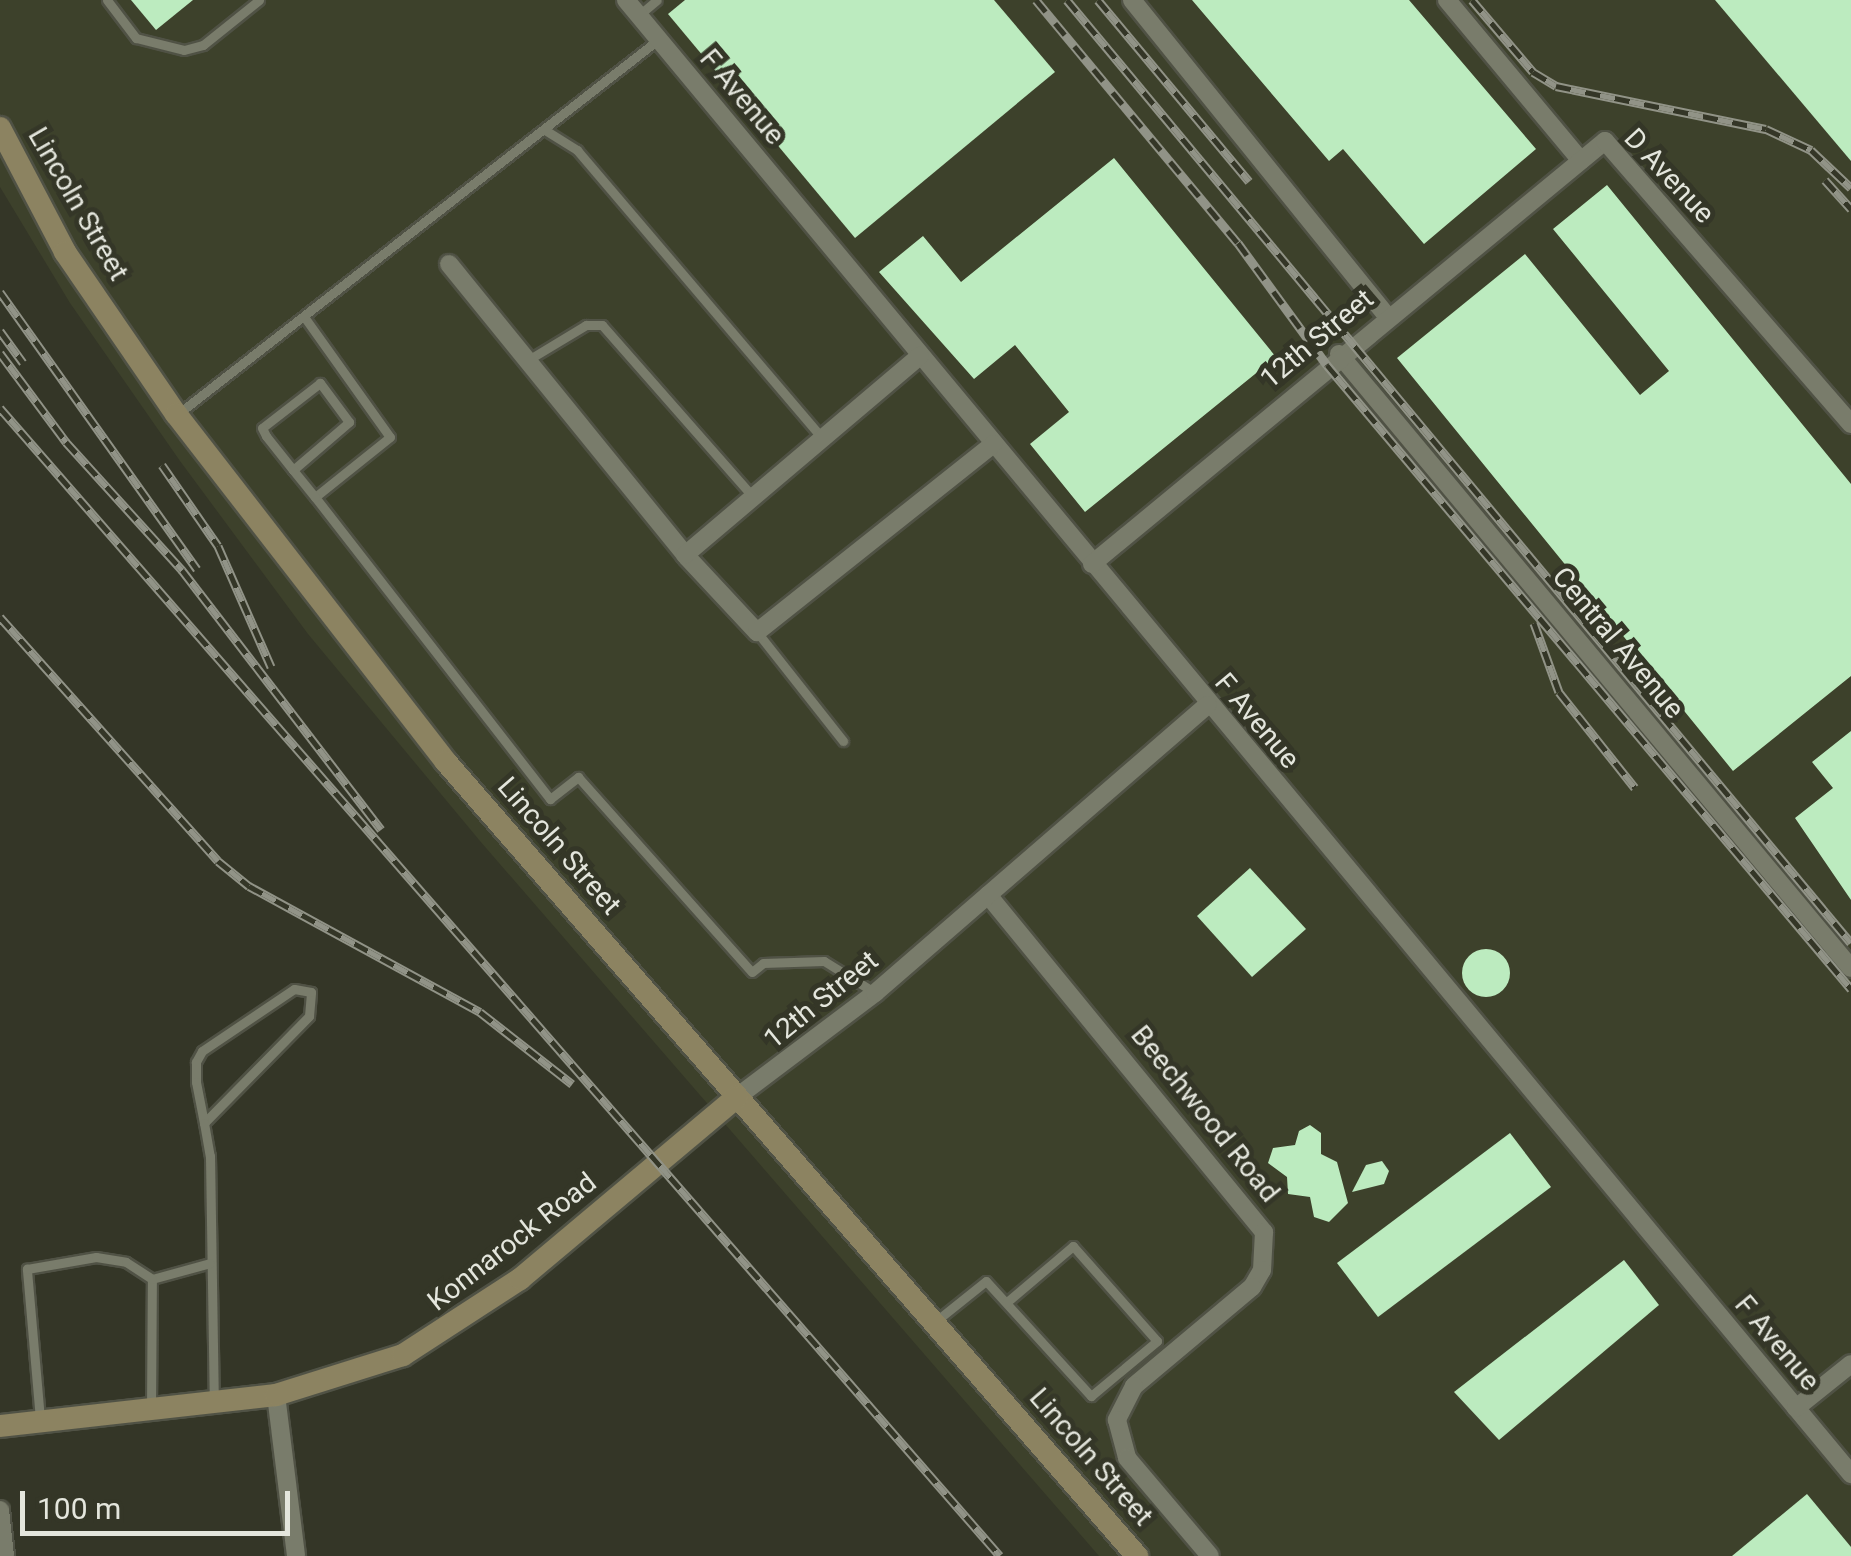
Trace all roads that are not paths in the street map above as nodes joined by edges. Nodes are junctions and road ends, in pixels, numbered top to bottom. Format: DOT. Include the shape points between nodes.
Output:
graph roads {
  1 [pos="107,0"];
  2 [pos="260,0"];
  3 [pos="626,0"];
  4 [pos="658,0"];
  5 [pos="1132,0"];
  6 [pos="1448,0"];
  7 [pos="639,16"];
  8 [pos="659,39"];
  9 [pos="0,128"];
  10 [pos="545,130"];
  11 [pos="1581,160"];
  12 [pos="449,264"];
  13 [pos="1386,316"];
  14 [pos="305,318"];
  15 [pos="1339,354"];
  16 [pos="920,356"];
  17 [pos="528,360"];
  18 [pos="176,414"];
  19 [pos="1851,424"];
  20 [pos="824,440"];
  21 [pos="993,444"];
  22 [pos="293,470"];
  23 [pos="315,497"];
  24 [pos="754,497"];
  25 [pos="685,555"];
  26 [pos="1092,564"];
  27 [pos="756,632"];
  28 [pos="1207,705"];
  29 [pos="843,741"];
  30 [pos="988,895"];
  31 [pos="1851,968"];
  32 [pos="875,993"];
  33 [pos="737,1096"];
  34 [pos="204,1123"];
  35 [pos="210,1263"];
  36 [pos="152,1278"];
  37 [pos="1007,1302"];
  38 [pos="934,1322"];
  39 [pos="1851,1364"];
  40 [pos="276,1395"];
  41 [pos="214,1402"];
  42 [pos="1796,1408"];
  43 [pos="151,1409"];
  44 [pos="40,1422"];
  45 [pos="0,1426"];
  46 [pos="1851,1474"];
  47 [pos="0,1510"];
  48 [pos="1,1522"];
  49 [pos="5,1556"];
  50 [pos="296,1556"];
  51 [pos="1137,1556"];
  52 [pos="1210,1556"];
  1 -- 2 [label="lane" via="136,38 184,50 203,45"];
  3 -- 7 [label="street, F Avenue"];
  4 -- 7 [label="lane"];
  5 -- 13 [label="street"];
  6 -- 11 [label="street, D Avenue"];
  7 -- 8 [label="street, F Avenue"];
  8 -- 10 [label="lane"];
  8 -- 16 [label="street, F Avenue"];
  9 -- 18 [label="main road, Lincoln Street" via="66,252"];
  10 -- 14 [label="lane"];
  10 -- 20 [label="lane" via="577,150"];
  11 -- 13 [label="street, 12th Street"];
  11 -- 19 [label="street, D Avenue" via="1606,141"];
  12 -- 17 [label="street"];
  13 -- 15 [label="street, 12th Street"];
  14 -- 18 [label="lane"];
  14 -- 23 [label="lane" via="390,437"];
  15 -- 26 [label="street, 12th Street"];
  15 -- 31 [label="street, Central Avenue"];
  16 -- 20 [label="street"];
  16 -- 21 [label="street, F Avenue"];
  17 -- 24 [label="lane" via="586,326 602,324"];
  17 -- 25 [label="street"];
  18 -- 33 [label="main road, Lincoln Street" via="446,762"];
  20 -- 24 [label="street"];
  21 -- 26 [label="street, F Avenue"];
  21 -- 27 [label="street"];
  22 -- 22 [label="lane" via="262,428 320,383 348,422"];
  22 -- 23 [label="lane"];
  23 -- 32 [label="lane" via="550,799 578,776 752,972 763,963 824,962"];
  24 -- 25 [label="street"];
  25 -- 27 [label="street"];
  26 -- 28 [label="street, F Avenue"];
  27 -- 29 [label="lane"];
  28 -- 30 [label="street, 12th Street"];
  28 -- 42 [label="street, F Avenue"];
  30 -- 32 [label="street, 12th Street"];
  30 -- 52 [label="street, Beechwood Road" via="1264,1232 1266,1252 1252,1287 1134,1386 1118,1420 1126,1458"];
  32 -- 33 [label="street, 12th Street"];
  33 -- 38 [label="main road, Lincoln Street"];
  33 -- 40 [label="main road, Konnarock Road" via="472,1316 375,1368"];
  34 -- 34 [label="lane" via="196,1062 202,1051 294,990 311,992 309,1016"];
  34 -- 35 [label="lane"];
  35 -- 36 [label="lane"];
  35 -- 41 [label="lane"];
  36 -- 43 [label="lane"];
  36 -- 44 [label="lane" via="126,1262 96,1257 28,1269"];
  37 -- 37 [label="lane" via="1074,1246 1157,1341 1091,1396"];
  37 -- 38 [label="lane" via="986,1282"];
  38 -- 51 [label="main road, Lincoln Street"];
  39 -- 42 [label="street"];
  40 -- 41 [label="main road, Konnarock Road"];
  40 -- 50 [label="street"];
  41 -- 43 [label="main road, Konnarock Road"];
  42 -- 46 [label="street, F Avenue"];
  43 -- 44 [label="main road, Konnarock Road"];
  44 -- 45 [label="main road, Konnarock Road"];
  47 -- 48 [label="street"];
  48 -- 49 [label="street"];
}
